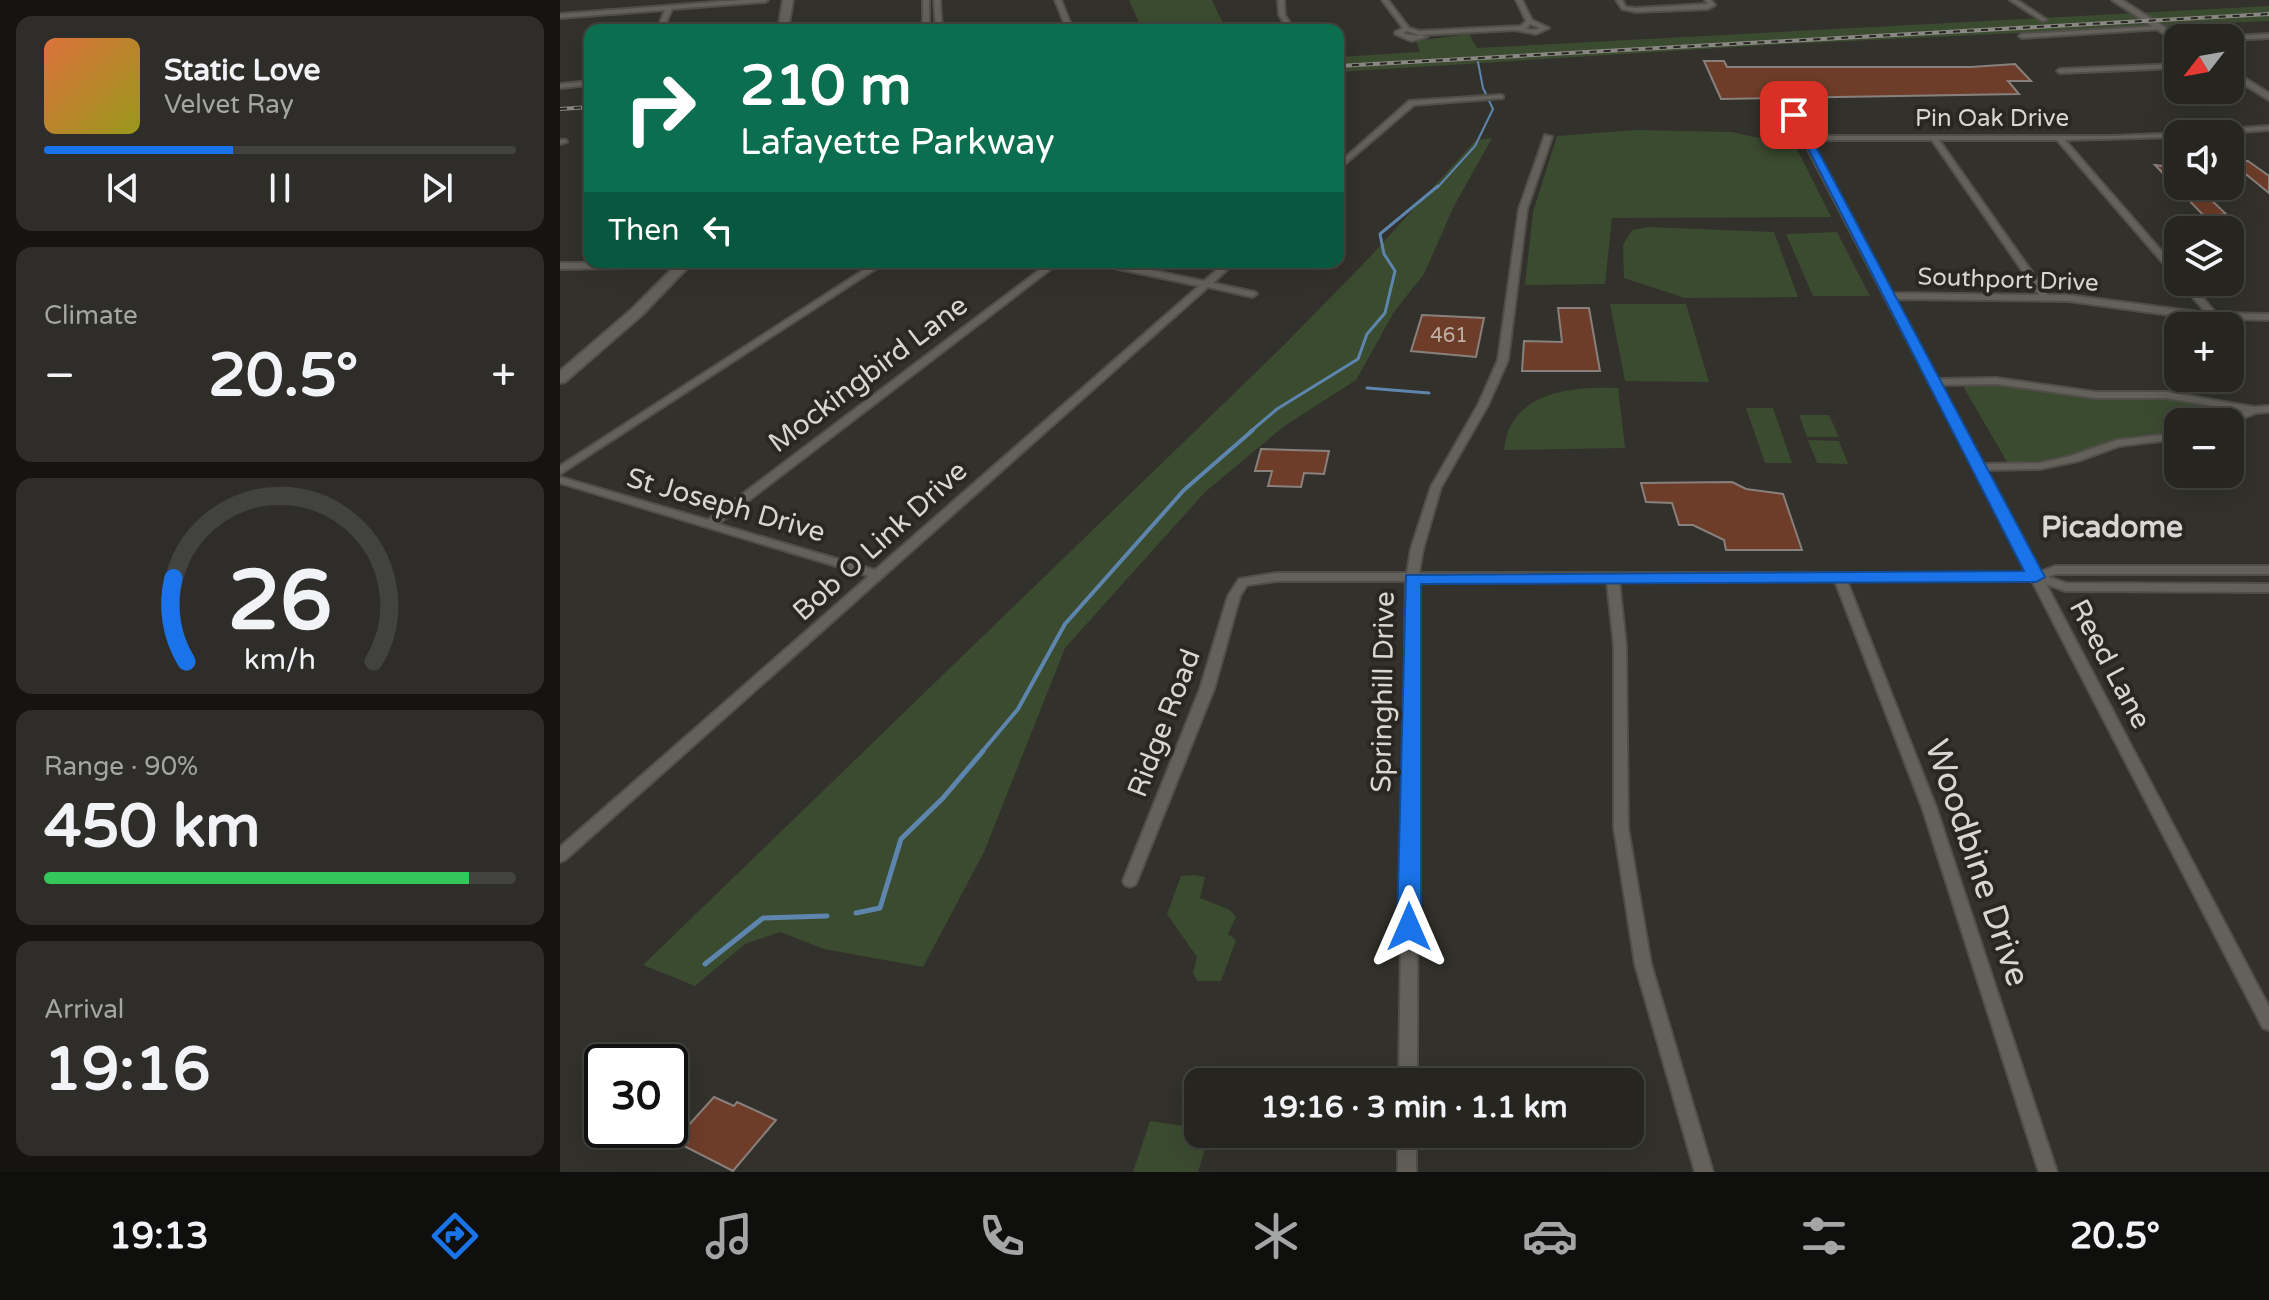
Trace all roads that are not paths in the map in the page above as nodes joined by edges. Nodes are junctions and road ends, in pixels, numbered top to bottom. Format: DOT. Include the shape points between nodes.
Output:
graph roads {
  1 [pos="765,0"];
  2 [pos="788,0"];
  3 [pos="926,0"];
  4 [pos="937,0"];
  5 [pos="1058,0"];
  6 [pos="1281,0"];
  7 [pos="1385,0"];
  8 [pos="1519,0"];
  9 [pos="1619,0"];
  10 [pos="1708,0"];
  11 [pos="2013,0"];
  12 [pos="2116,0"];
  13 [pos="669,8"];
  14 [pos="560,16"];
  15 [pos="2044,20"];
  16 [pos="1529,21"];
  17 [pos="662,24"];
  18 [pos="784,24"];
  19 [pos="926,24"];
  20 [pos="939,24"];
  21 [pos="1068,24"];
  22 [pos="1287,24"];
  23 [pos="2160,28"];
  24 [pos="1515,29"];
  25 [pos="2164,30"];
  26 [pos="2022,36"];
  27 [pos="2269,36"];
  28 [pos="2244,37"];
  29 [pos="2164,67"];
  30 [pos="2060,71"];
  31 [pos="2244,81"];
  32 [pos="584,84"];
  33 [pos="560,86"];
  34 [pos="1501,97"];
  35 [pos="2269,97"];
  36 [pos="1794,115"];
  37 [pos="2269,128"];
  38 [pos="2244,130"];
  39 [pos="2164,135"];
  40 [pos="1548,137"];
  41 [pos="1806,138"];
  42 [pos="1934,138"];
  43 [pos="2059,138"];
  44 [pos="1344,163"];
  45 [pos="2164,259"];
  46 [pos="584,265"];
  47 [pos="560,266"];
  48 [pos="680,268"];
  49 [pos="873,268"];
  50 [pos="1048,268"];
  51 [pos="1129,268"];
  52 [pos="1224,268"];
  53 [pos="1207,284"];
  54 [pos="1252,294"];
  55 [pos="1888,296"];
  56 [pos="2044,296"];
  57 [pos="2196,296"];
  58 [pos="2180,312"];
  59 [pos="2210,312"];
  60 [pos="2244,317"];
  61 [pos="2269,317"];
  62 [pos="560,379"];
  63 [pos="1934,382"];
  64 [pos="2269,409"];
  65 [pos="2254,410"];
  66 [pos="2244,414"];
  67 [pos="2164,438"];
  68 [pos="1980,467"];
  69 [pos="560,471"];
  70 [pos="560,480"];
  71 [pos="709,525"];
  72 [pos="2269,570"];
  73 [pos="878,575"];
  74 [pos="1840,577"];
  75 [pos="2036,577"];
  76 [pos="1613,578"];
  77 [pos="1412,579"];
  78 [pos="2269,588"];
  79 [pos="560,856"];
  80 [pos="1130,881"];
  81 [pos="2269,1023"];
  82 [pos="1408,1068"];
  83 [pos="1407,1148"];
  84 [pos="1407,1172"];
  85 [pos="1704,1172"];
  86 [pos="2048,1172"];
  1 -- 13 [label="street"];
  2 -- 18 [label="main road"];
  3 -- 19 [label="street"];
  4 -- 20 [label="street"];
  5 -- 21 [label="street"];
  6 -- 22 [label="street"];
  7 -- 24 [label="street" via="1407,29 1397,33 1411,39"];
  8 -- 16 [label="street"];
  9 -- 10 [label="street" via="1624,8 1636,10 1710,7"];
  11 -- 15 [label="street"];
  12 -- 23 [label="street"];
  13 -- 14 [label="street"];
  13 -- 17 [label="street"];
  16 -- 24 [label="street"];
  16 -- 24 [label="street" via="1546,28"];
  23 -- 25 [label="street"];
  23 -- 26 [label="street"];
  27 -- 28 [label="street"];
  29 -- 30 [label="street"];
  31 -- 35 [label="street"];
  32 -- 33 [label="street"];
  34 -- 44 [label="street" via="1412,103"];
  36 -- 41 [label="street, Reed Lane"];
  37 -- 38 [label="street"];
  39 -- 43 [label="street, Pin Oak Drive"];
  40 -- 77 [label="street, Springhill Drive" via="1523,209 1503,360 1487,399 1436,487"];
  41 -- 42 [label="street, Pin Oak Drive"];
  41 -- 55 [label="street, Reed Lane"];
  42 -- 43 [label="street, Pin Oak Drive"];
  42 -- 56 [label="street"];
  43 -- 45 [label="street"];
  46 -- 47 [label="street"];
  48 -- 62 [label="main road"];
  49 -- 69 [label="street"];
  50 -- 71 [label="street, Mockingbird Lane"];
  51 -- 53 [label="street"];
  52 -- 53 [label="street, Bob O Link Drive"];
  53 -- 54 [label="street"];
  53 -- 73 [label="street, Bob O Link Drive"];
  55 -- 56 [label="street, Southport Drive"];
  55 -- 63 [label="street, Reed Lane"];
  56 -- 58 [label="street, Southport Drive"];
  57 -- 59 [label="street"];
  60 -- 61 [label="street, Southport Drive"];
  63 -- 65 [label="street" via="1996,381 2095,395 2166,395"];
  63 -- 68 [label="street, Reed Lane"];
  64 -- 65 [label="street"];
  65 -- 66 [label="street"];
  67 -- 68 [label="street" via="2117,443 2040,466"];
  68 -- 75 [label="street, Reed Lane"];
  70 -- 71 [label="street, St Joseph Drive"];
  71 -- 73 [label="street, St Joseph Drive"];
  72 -- 75 [label="street" via="2055,570"];
  73 -- 79 [label="street, Bob O Link Drive"];
  74 -- 75 [label="street"];
  74 -- 76 [label="street"];
  74 -- 86 [label="street, Woodbine Drive" via="1929,807"];
  75 -- 78 [label="street" via="2065,587"];
  75 -- 81 [label="street, Reed Lane"];
  76 -- 77 [label="street"];
  76 -- 85 [label="street" via="1620,646 1621,828 1643,964"];
  77 -- 80 [label="street, Ridge Road" via="1277,577 1243,582 1234,596 1207,689"];
  77 -- 82 [label="street, Springhill Drive"];
  83 -- 84 [label="street"];
}
